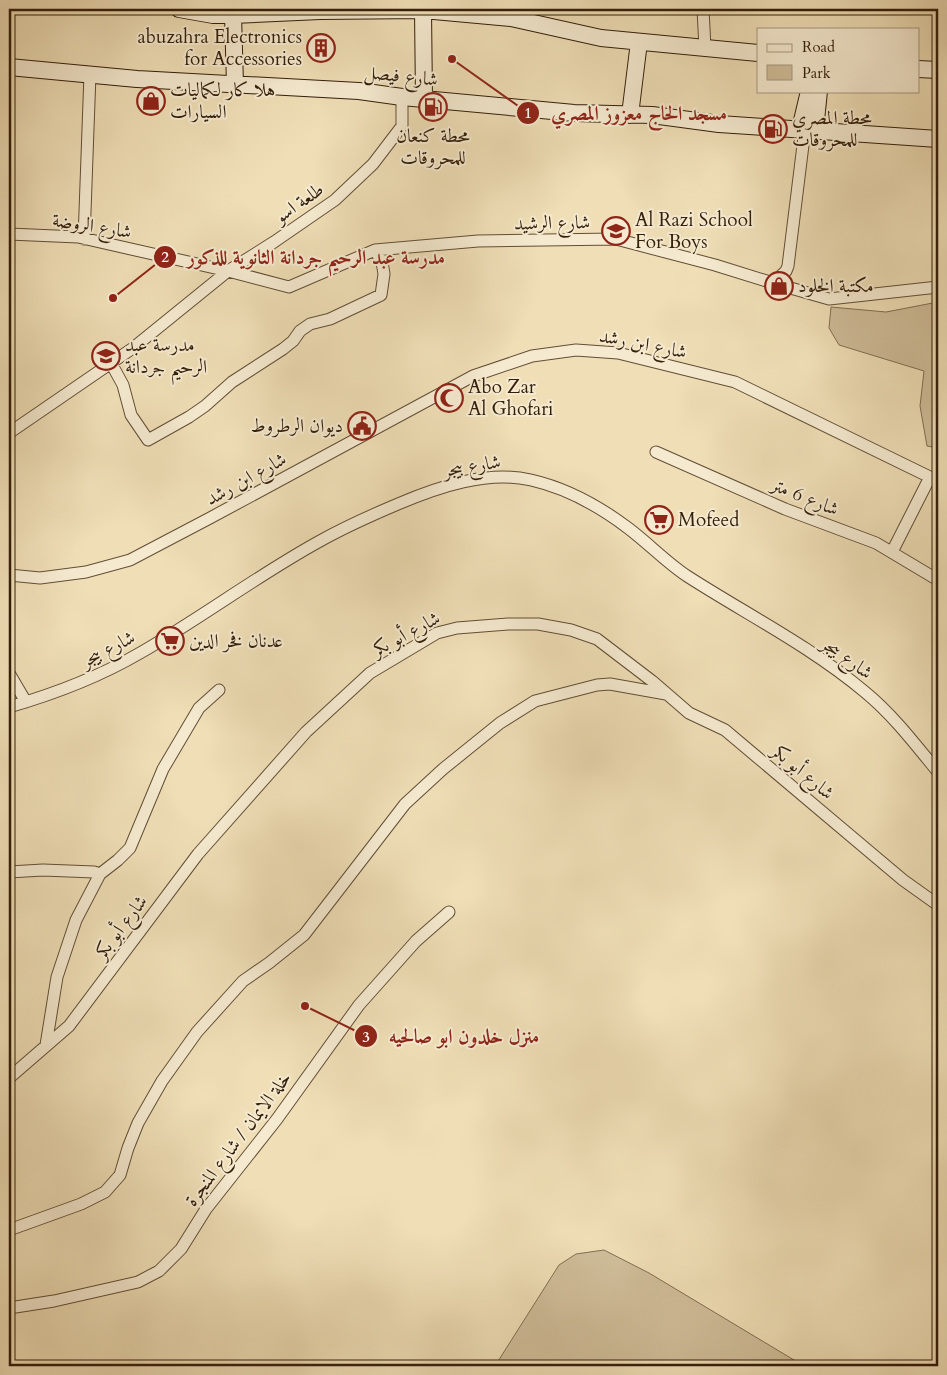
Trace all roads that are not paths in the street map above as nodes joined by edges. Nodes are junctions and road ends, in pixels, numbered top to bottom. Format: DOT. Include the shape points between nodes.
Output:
graph roads {
  1 [pos="179,9"];
  2 [pos="702,9"];
  3 [pos="320,10"];
  4 [pos="423,10"];
  5 [pos="213,12"];
  6 [pos="233,15"];
  7 [pos="639,42"];
  8 [pos="705,48"];
  9 [pos="757,53"];
  10 [pos="9,67"];
  11 [pos="920,69"];
  12 [pos="938,70"];
  13 [pos="90,74"];
  14 [pos="235,85"];
  15 [pos="809,92"];
  16 [pos="819,92"];
  17 [pos="402,97"];
  18 [pos="424,99"];
  19 [pos="630,115"];
  20 [pos="807,130"];
  21 [pos="938,140"];
  22 [pos="9,234"];
  23 [pos="84,239"];
  24 [pos="375,250"];
  25 [pos="228,271"];
  26 [pos="773,284"];
  27 [pos="938,287"];
  28 [pos="111,363"];
  29 [pos="9,433"];
  30 [pos="656,452"];
  31 [pos="934,479"];
  32 [pos="892,552"];
  33 [pos="9,575"];
  34 [pos="938,580"];
  35 [pos="9,673"];
  36 [pos="219,690"];
  37 [pos="666,694"];
  38 [pos="26,702"];
  39 [pos="9,706"];
  40 [pos="938,772"];
  41 [pos="9,872"];
  42 [pos="100,874"];
  43 [pos="938,905"];
  44 [pos="449,912"];
  45 [pos="46,1045"];
  46 [pos="9,1078"];
  47 [pos="9,1230"];
  48 [pos="9,1308"];
  1 -- 5 [label="main road"];
  2 -- 8 [label="street"];
  3 -- 4 [label="main road"];
  3 -- 6 [label="main road"];
  4 -- 7 [label="main road" via="511,18 601,38"];
  4 -- 18 [label="main road"];
  5 -- 6 [label="main road"];
  6 -- 14 [label="main road"];
  7 -- 8 [label="main road"];
  7 -- 19 [label="main road"];
  8 -- 9 [label="main road"];
  10 -- 13 [label="main road, شارع فيصل"];
  11 -- 12 [label="main road"];
  13 -- 14 [label="main road, شارع فيصل"];
  13 -- 23 [label="street"];
  14 -- 17 [label="main road, شارع فيصل" via="359,91"];
  15 -- 20 [label="main road"];
  16 -- 20 [label="main road"];
  17 -- 18 [label="main road, شارع فيصل"];
  17 -- 25 [label="street, طلعة اسو" via="402,126 373,164 335,200"];
  18 -- 19 [label="main road, شارع فيصل"];
  19 -- 20 [label="main road, شارع فيصل"];
  20 -- 21 [label="main road, شارع فيصل"];
  20 -- 26 [label="street" via="788,266"];
  22 -- 23 [label="street, شارع الروضة"];
  23 -- 25 [label="street, شارع الروضة"];
  24 -- 25 [label="street, شارع الرشيد" via="289,287"];
  24 -- 26 [label="street, شارع الرشيد" via="478,241 616,240 715,265"];
  24 -- 28 [label="street" via="384,274 381,295 330,319 310,324 283,349 232,382 205,406 148,440 131,415 123,385"];
  25 -- 28 [label="street, طلعة اسو"];
  26 -- 27 [label="street, شارع الرشيد" via="829,298"];
  28 -- 29 [label="street, طلعة اسو"];
  30 -- 32 [label="street, شارع 6 متر"];
  31 -- 32 [label="street"];
  31 -- 33 [label="street, شارع ابن رشد" via="735,382 618,353 576,350 532,356 473,376 130,560 86,572 40,578"];
  32 -- 34 [label="street, شارع 6 متر"];
  35 -- 38 [label="street"];
  36 -- 42 [label="street" via="198,708 163,769 130,848"];
  37 -- 43 [label="street, شارع أبو بكر" via="688,713 725,730 903,880"];
  37 -- 45 [label="street, شارع أبو بكر" via="597,639 571,630 508,624 437,633 370,673 306,732 198,854 69,1026"];
  37 -- 47 [label="street" via="610,684 535,700 500,723 443,769 405,804 304,934 243,981 197,1032 157,1089 138,1123 120,1175 105,1192"];
  38 -- 39 [label="street, شارع بيجر"];
  38 -- 40 [label="street, شارع بيجر" via="74,685 137,655 321,540 375,513 444,487 494,478 517,478 556,488 611,515 684,574 839,672 895,721"];
  41 -- 42 [label="street" via="43,870"];
  42 -- 45 [label="street" via="76,920 57,978"];
  44 -- 48 [label="street, خلة الايمان / شارع المنجرة" via="416,941 359,1005 277,1120 206,1209 181,1250 159,1271 138,1282"];
  45 -- 46 [label="street, شارع أبو بكر"];
}
